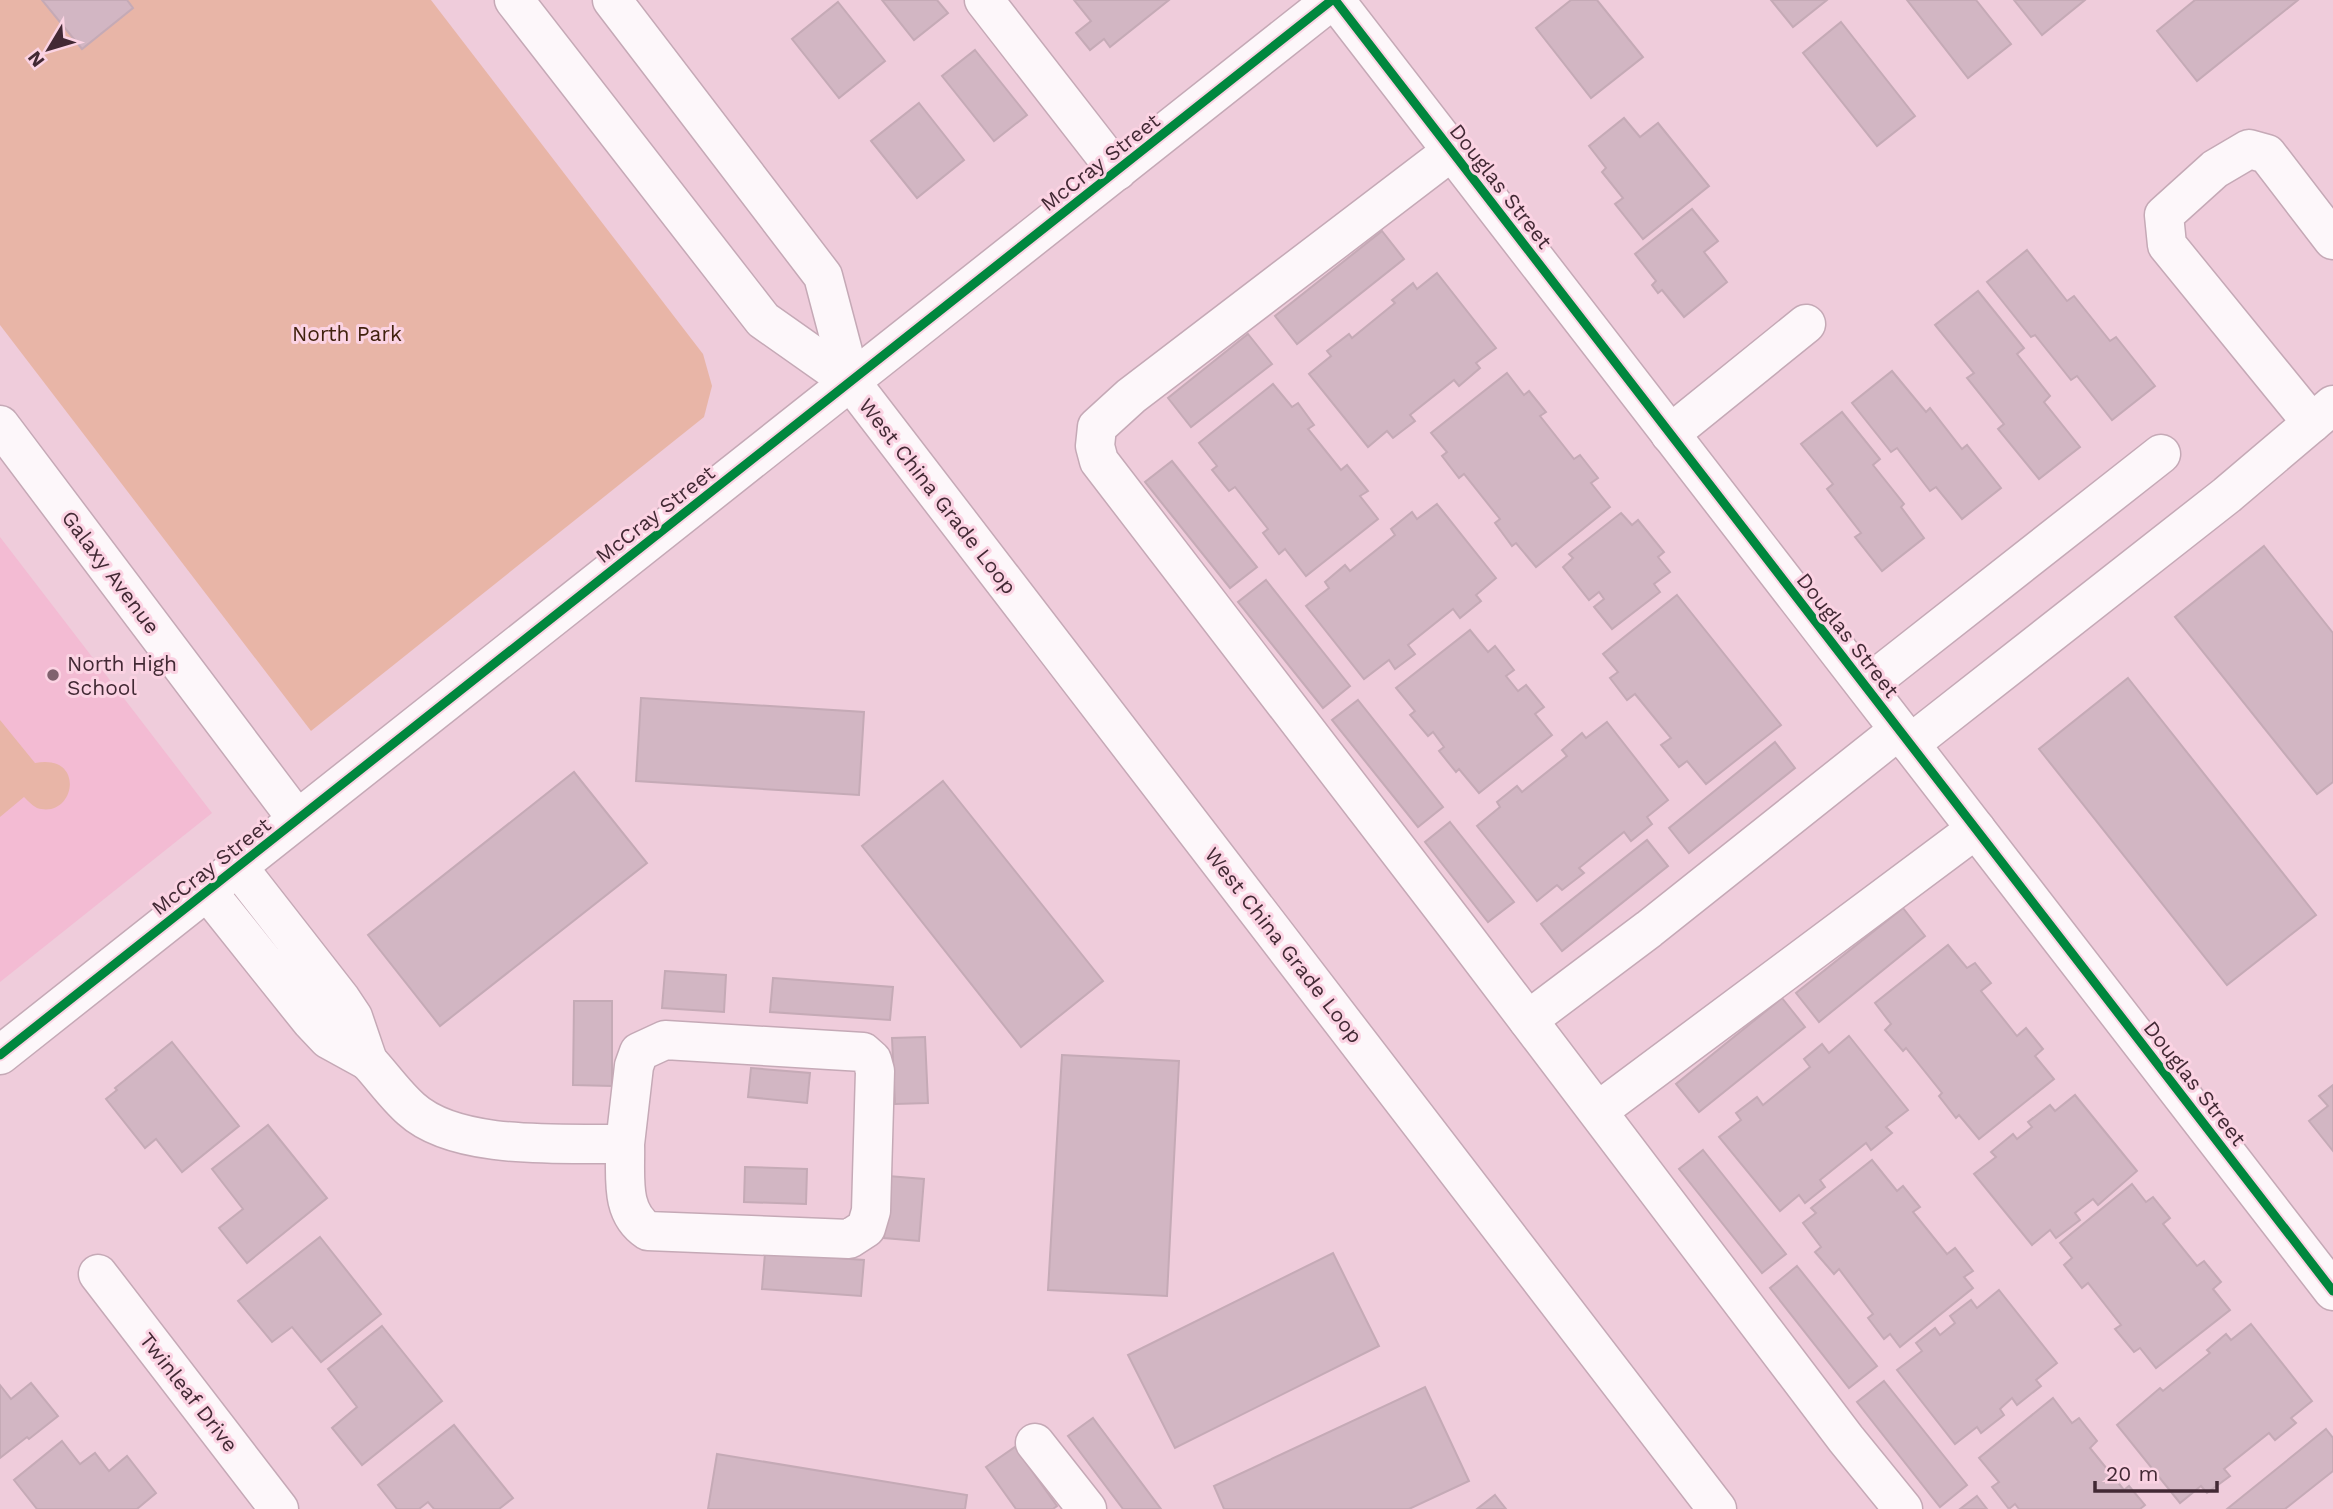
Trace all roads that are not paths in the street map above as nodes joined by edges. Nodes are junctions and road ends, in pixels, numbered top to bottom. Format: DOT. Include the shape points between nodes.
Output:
graph roads {
  1 [pos="514,0"];
  2 [pos="612,0"];
  3 [pos="984,0"];
  4 [pos="1334,0"];
  5 [pos="1452,150"];
  6 [pos="1116,171"];
  7 [pos="2333,240"];
  8 [pos="1806,324"];
  9 [pos="851,382"];
  10 [pos="2322,414"];
  11 [pos="0,425"];
  12 [pos="1670,434"];
  13 [pos="2161,454"];
  14 [pos="1866,686"];
  15 [pos="1905,737"];
  16 [pos="297,819"];
  17 [pos="1976,829"];
  18 [pos="237,867"];
  19 [pos="207,891"];
  20 [pos="1528,1020"];
  21 [pos="0,1055"];
  22 [pos="368,1061"];
  23 [pos="1598,1111"];
  24 [pos="625,1144"];
  25 [pos="98,1274"];
  26 [pos="2333,1291"];
  27 [pos="1035,1443"];
  28 [pos="279,1509"];
  29 [pos="1087,1509"];
  30 [pos="1717,1509"];
  31 [pos="1903,1509"];
  1 -- 9 [label="street, West China Grade Loop" via="763,320"];
  2 -- 9 [label="street, West China Grade Loop" via="824,276"];
  3 -- 6 [label="street"];
  4 -- 5 [label="street, Douglas Street"];
  4 -- 6 [label="street, McCray Street"];
  5 -- 12 [label="street, Douglas Street"];
  5 -- 20 [label="street" via="1131,396 1097,427 1095,446 1098,461"];
  6 -- 9 [label="street, McCray Street"];
  7 -- 10 [label="street" via="2267,154 2249,149 2216,169 2164,215 2167,245"];
  8 -- 12 [label="street"];
  9 -- 16 [label="street, McCray Street"];
  9 -- 30 [label="street, West China Grade Loop"];
  10 -- 15 [label="street" via="2227,495"];
  11 -- 16 [label="street, Galaxy Avenue"];
  12 -- 14 [label="street, Douglas Street"];
  13 -- 14 [label="street"];
  14 -- 15 [label="street, Douglas Street"];
  15 -- 17 [label="street, Douglas Street"];
  15 -- 20 [label="street"];
  16 -- 18 [label="street, McCray Street"];
  17 -- 23 [label="street"];
  17 -- 26 [label="street, Douglas Street"];
  18 -- 19 [label="street, McCray Street"];
  18 -- 22 [label="street" via="341,999"];
  19 -- 21 [label="street, McCray Street"];
  19 -- 22 [label="street" via="328,1039"];
  20 -- 23 [label="street"];
  22 -- 24 [label="street" via="411,1110 438,1127 493,1141"];
  23 -- 31 [label="street"];
  24 -- 24 [label="street" via="627,1205 636,1224 648,1231 849,1239 866,1227 871,1211 872,1060 863,1052 665,1040 639,1052"];
  25 -- 28 [label="street, Twinleaf Drive"];
  27 -- 29 [label="street"];
}
